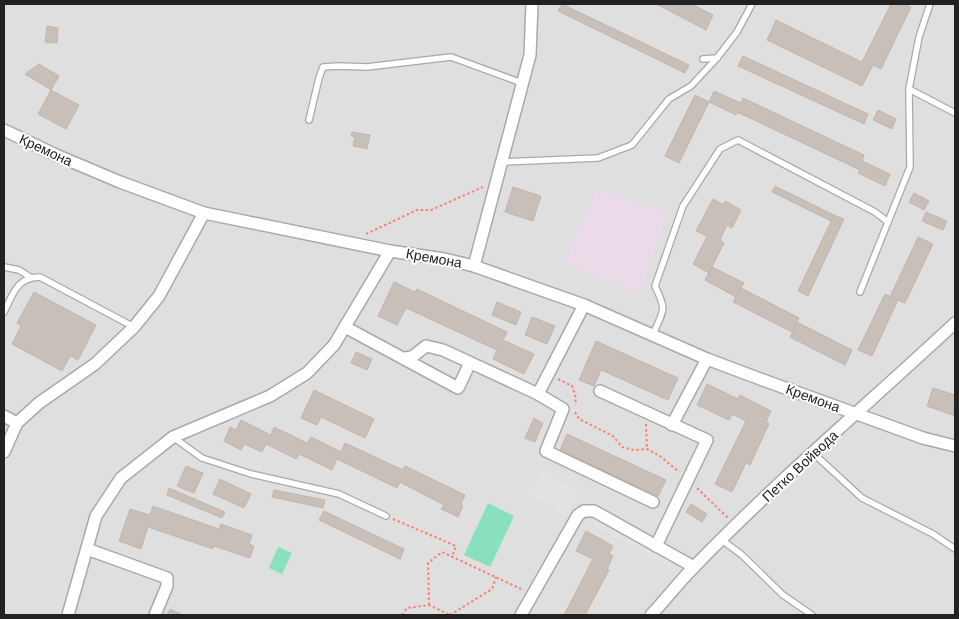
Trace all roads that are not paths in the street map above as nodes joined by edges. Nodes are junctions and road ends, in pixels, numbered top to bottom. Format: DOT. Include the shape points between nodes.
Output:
graph roads {
  1 [pos="532,4"];
  2 [pos="752,4"];
  3 [pos="927,5"];
  4 [pos="717,58"];
  5 [pos="703,59"];
  6 [pos="522,83"];
  7 [pos="909,89"];
  8 [pos="955,113"];
  9 [pos="309,120"];
  10 [pos="4,130"];
  11 [pos="502,162"];
  12 [pos="204,213"];
  13 [pos="888,222"];
  14 [pos="390,251"];
  15 [pos="474,266"];
  16 [pos="4,267"];
  17 [pos="30,277"];
  18 [pos="860,292"];
  19 [pos="584,306"];
  20 [pos="4,312"];
  21 [pos="955,323"];
  22 [pos="134,327"];
  23 [pos="345,327"];
  24 [pos="653,334"];
  25 [pos="405,358"];
  26 [pos="708,359"];
  27 [pos="470,363"];
  28 [pos="600,391"];
  29 [pos="538,394"];
  30 [pos="857,414"];
  31 [pos="4,416"];
  32 [pos="17,424"];
  33 [pos="672,425"];
  34 [pos="173,437"];
  35 [pos="955,446"];
  36 [pos="4,452"];
  37 [pos="812,452"];
  38 [pos="652,502"];
  39 [pos="386,516"];
  40 [pos="722,540"];
  41 [pos="656,546"];
  42 [pos="86,549"];
  43 [pos="955,549"];
  44 [pos="694,567"];
  45 [pos="68,615"];
  46 [pos="155,615"];
  47 [pos="521,615"];
  48 [pos="652,615"];
  49 [pos="812,615"];
  1 -- 6 [label="street" via="530,55"];
  2 -- 4 [label="lane"];
  3 -- 7 [label="lane"];
  4 -- 5 [label="lane"];
  4 -- 11 [label="lane" via="691,86 669,99 632,145 598,158"];
  6 -- 9 [label="lane" via="451,56 367,67 324,67"];
  6 -- 11 [label="street"];
  7 -- 8 [label="lane"];
  7 -- 13 [label="lane" via="910,168"];
  10 -- 12 [label="street, Кремона" via="120,182"];
  11 -- 15 [label="street"];
  12 -- 14 [label="street, Кремона"];
  12 -- 22 [label="street" via="159,296"];
  13 -- 18 [label="lane"];
  13 -- 24 [label="lane" via="875,212 738,140 720,149 683,206 655,286 664,305"];
  14 -- 15 [label="street, Кремона"];
  14 -- 23 [label="street"];
  15 -- 19 [label="street, Кремона"];
  16 -- 17 [label="lane" via="19,270"];
  17 -- 20 [label="lane" via="18,285"];
  17 -- 22 [label="lane" via="40,277"];
  19 -- 24 [label="street, Кремона"];
  19 -- 29 [label="street"];
  21 -- 30 [label="street, Петко Войвода"];
  22 -- 32 [label="street" via="95,364 39,403"];
  23 -- 25 [label="street"];
  23 -- 34 [label="street" via="334,345 307,373 270,396"];
  24 -- 26 [label="street, Кремона"];
  25 -- 27 [label="street" via="412,357 426,346"];
  25 -- 27 [label="street" via="458,388"];
  26 -- 30 [label="street, Кремона"];
  26 -- 33 [label="street"];
  27 -- 29 [label="street"];
  28 -- 33 [label="street"];
  29 -- 38 [label="street" via="563,408 546,452"];
  30 -- 35 [label="street, Кремона"];
  30 -- 37 [label="street, Петко Войвода"];
  31 -- 32 [label="street"];
  32 -- 36 [label="street"];
  33 -- 41 [label="street" via="707,440"];
  34 -- 39 [label="lane" via="202,458 251,474 339,494"];
  34 -- 42 [label="street" via="121,478 96,516"];
  37 -- 40 [label="street, Петко Войвода"];
  37 -- 43 [label="lane" via="862,498 933,534"];
  40 -- 44 [label="street, Петко Войвода"];
  40 -- 49 [label="lane" via="783,595"];
  41 -- 44 [label="street"];
  41 -- 47 [label="street" via="594,511 584,511 578,515"];
  42 -- 45 [label="street"];
  42 -- 46 [label="street" via="167,578 168,586"];
  44 -- 48 [label="street, Петко Войвода"];
}
